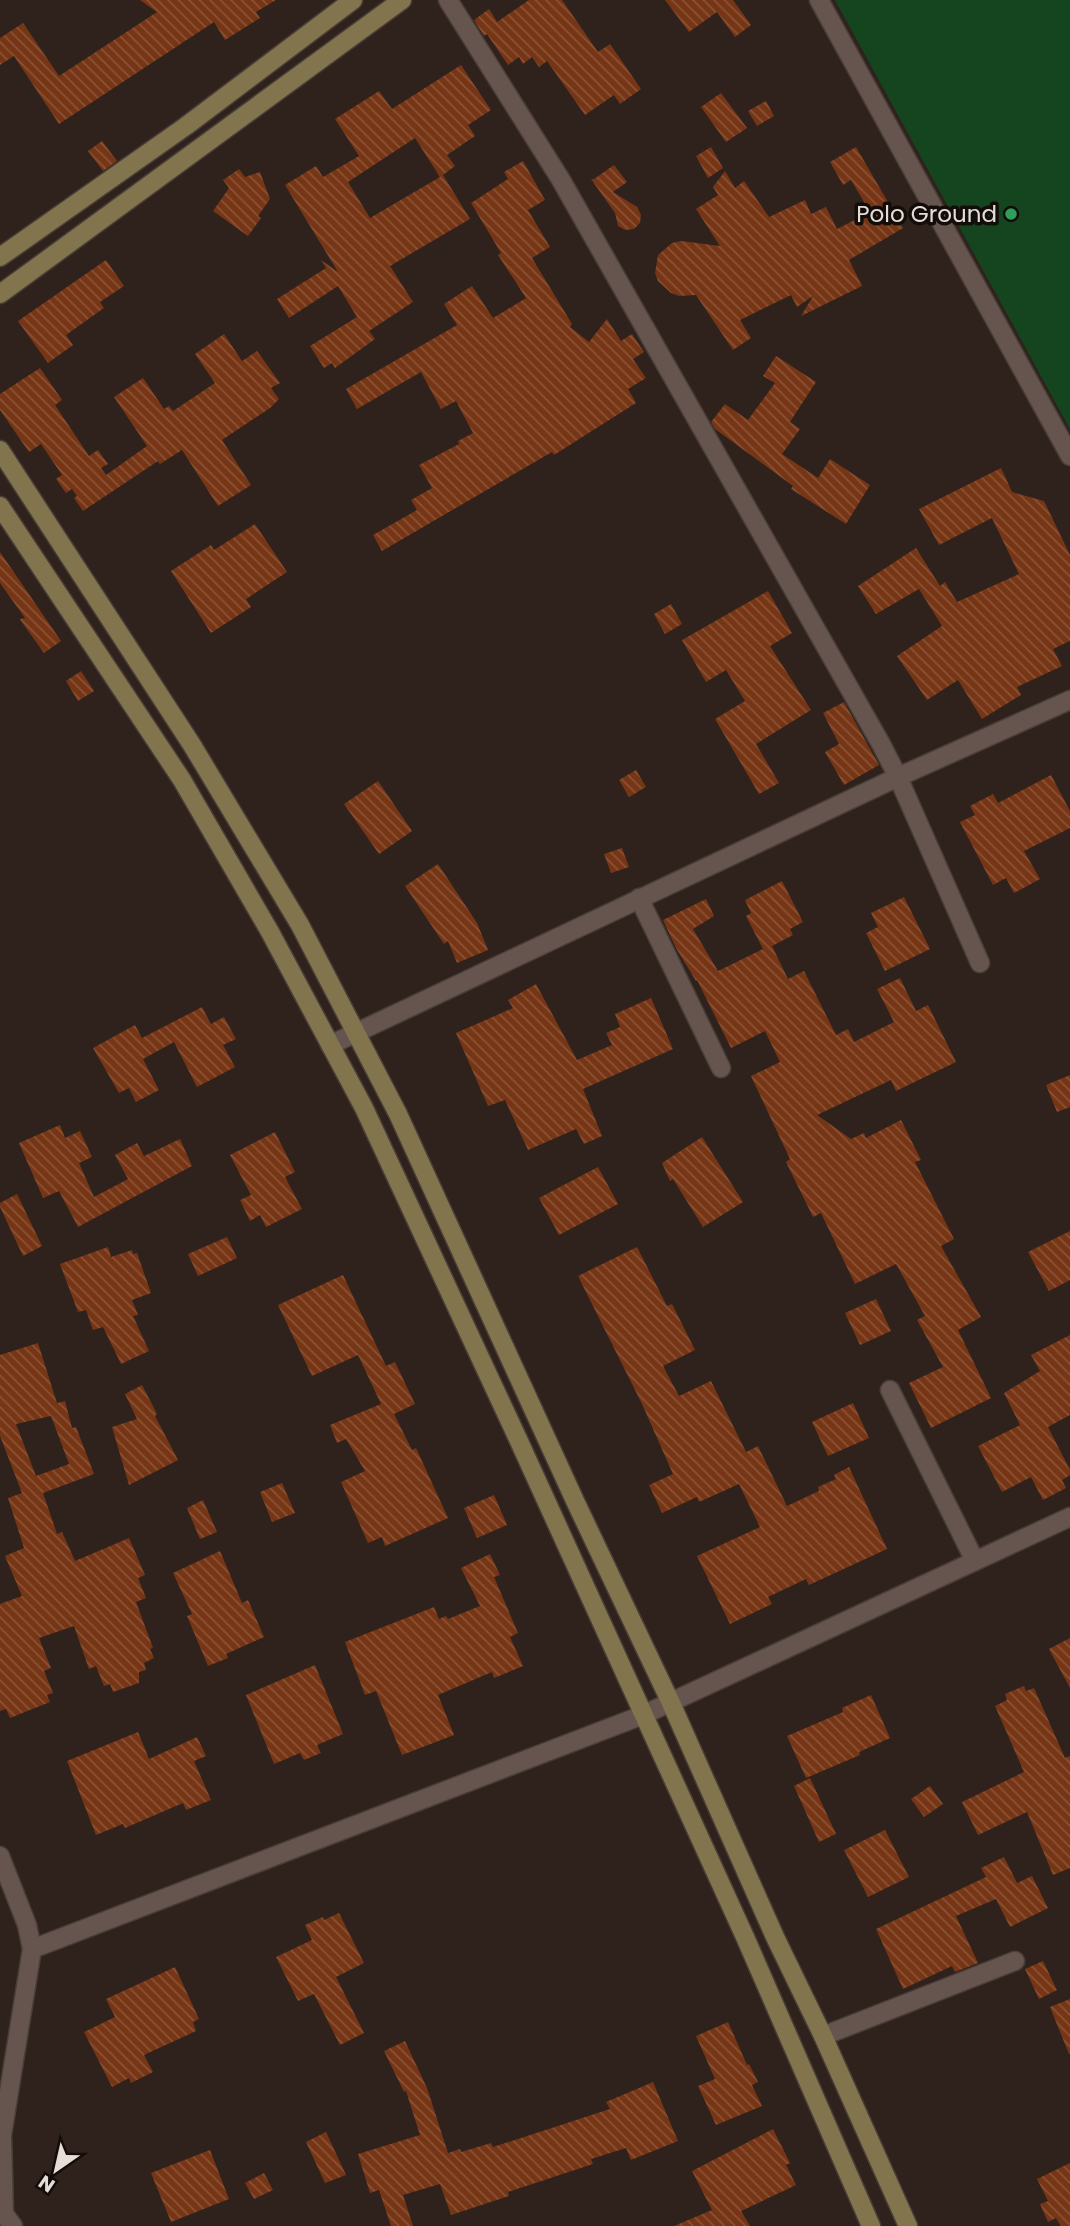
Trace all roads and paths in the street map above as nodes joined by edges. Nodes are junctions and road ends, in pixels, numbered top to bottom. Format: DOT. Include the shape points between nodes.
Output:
graph roads {
  1 [pos="353,0"];
  2 [pos="402,0"];
  3 [pos="448,0"];
  4 [pos="819,0"];
  5 [pos="0,257"];
  6 [pos="0,294"];
  7 [pos="0,450"];
  8 [pos="1070,456"];
  9 [pos="0,506"];
  10 [pos="1070,700"];
  11 [pos="898,777"];
  12 [pos="639,898"];
  13 [pos="980,963"];
  14 [pos="355,1032"];
  15 [pos="330,1045"];
  16 [pos="720,1068"];
  17 [pos="890,1390"];
  18 [pos="1070,1517"];
  19 [pos="975,1561"];
  20 [pos="671,1703"];
  21 [pos="643,1715"];
  22 [pos="0,1856"];
  23 [pos="32,1949"];
  24 [pos="1015,1961"];
  25 [pos="823,2036"];
  26 [pos="6,2217"];
  27 [pos="871,2226"];
  28 [pos="908,2226"];
  1 -- 5 [label="street" via="186,126"];
  2 -- 6 [label="street"];
  3 -- 11 [label="street" via="561,180"];
  4 -- 8 [label="street"];
  7 -- 14 [label="street" via="192,745 300,925"];
  9 -- 15 [label="street" via="182,780"];
  10 -- 11 [label="street"];
  11 -- 12 [label="street"];
  11 -- 13 [label="street"];
  12 -- 14 [label="street"];
  12 -- 16 [label="street"];
  14 -- 15 [label="street"];
  14 -- 20 [label="street" via="398,1114"];
  15 -- 21 [label="street" via="518,1438"];
  17 -- 19 [label="street"];
  18 -- 19 [label="street"];
  19 -- 20 [label="street"];
  20 -- 21 [label="street"];
  20 -- 25 [label="street"];
  21 -- 23 [label="street"];
  21 -- 27 [label="street"];
  22 -- 23 [label="street"];
  23 -- 26 [label="street" via="2,2134"];
  24 -- 25 [label="street"];
  25 -- 28 [label="street"];
}
